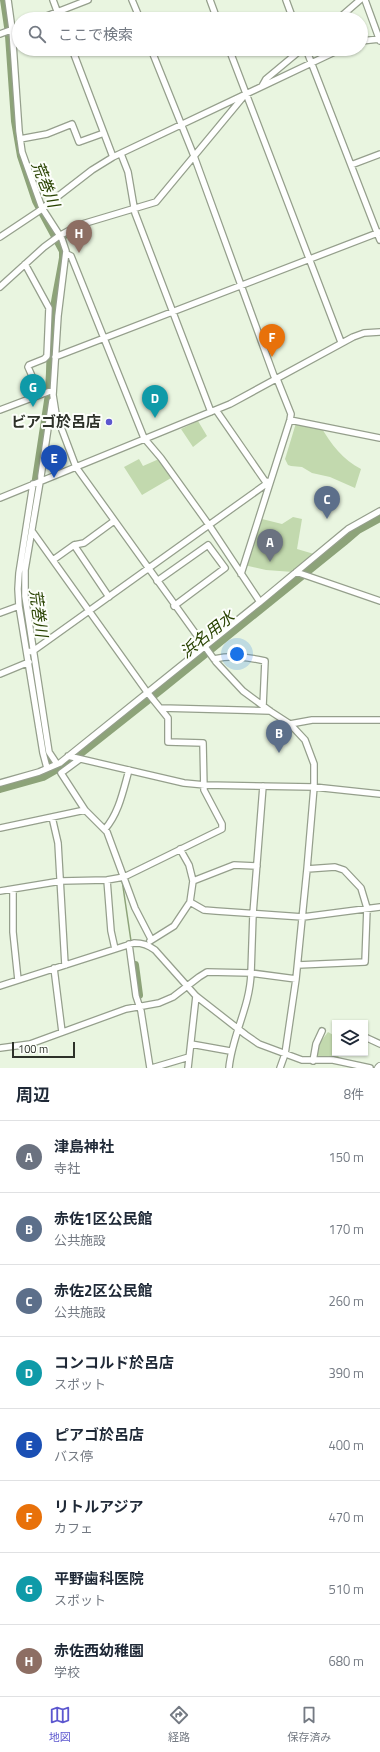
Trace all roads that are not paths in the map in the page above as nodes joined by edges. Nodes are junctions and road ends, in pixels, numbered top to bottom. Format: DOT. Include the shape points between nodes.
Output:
graph roads {
  1 [pos="8,0"];
  2 [pos="53,0"];
  3 [pos="88,0"];
  4 [pos="132,0"];
  5 [pos="210,0"];
  6 [pos="286,0"];
  7 [pos="360,0"];
  8 [pos="365,0"];
  9 [pos="58,12"];
  10 [pos="137,12"];
  11 [pos="214,12"];
  12 [pos="290,12"];
  13 [pos="346,12"];
  14 [pos="12,29"];
  15 [pos="0,34"];
  16 [pos="380,40"];
  17 [pos="368,41"];
  18 [pos="14,56"];
  19 [pos="75,56"];
  20 [pos="154,56"];
  21 [pos="231,56"];
  22 [pos="294,56"];
  23 [pos="308,56"];
  24 [pos="326,56"];
  25 [pos="311,63"];
  26 [pos="262,86"];
  27 [pos="246,94"];
  28 [pos="181,125"];
  29 [pos="104,133"];
  30 [pos="20,139"];
  31 [pos="122,154"];
  32 [pos="380,154"];
  33 [pos="194,156"];
  34 [pos="114,157"];
  35 [pos="351,165"];
  36 [pos="134,209"];
  37 [pos="41,210"];
  38 [pos="379,232"];
  39 [pos="59,236"];
  40 [pos="0,237"];
  41 [pos="380,240"];
  42 [pos="66,254"];
  43 [pos="309,259"];
  44 [pos="25,264"];
  45 [pos="240,286"];
  46 [pos="0,287"];
  47 [pos="172,312"];
  48 [pos="380,332"];
  49 [pos="104,338"];
  50 [pos="341,342"];
  51 [pos="55,357"];
  52 [pos="277,379"];
  53 [pos="53,392"];
  54 [pos="40,394"];
  55 [pos="0,410"];
  56 [pos="213,411"];
  57 [pos="290,420"];
  58 [pos="380,438"];
  59 [pos="146,439"];
  60 [pos="76,467"];
  61 [pos="269,482"];
  62 [pos="38,483"];
  63 [pos="0,498"];
  64 [pos="380,511"];
  65 [pos="114,521"];
  66 [pos="209,526"];
  67 [pos="32,531"];
  68 [pos="74,545"];
  69 [pos="54,560"];
  70 [pos="148,569"];
  71 [pos="298,573"];
  72 [pos="240,574"];
  73 [pos="157,581"];
  74 [pos="109,597"];
  75 [pos="380,600"];
  76 [pos="260,602"];
  77 [pos="19,606"];
  78 [pos="174,606"];
  79 [pos="90,611"];
  80 [pos="0,613"];
  81 [pos="205,648"];
  82 [pos="30,652"];
  83 [pos="213,657"];
  84 [pos="29,662"];
  85 [pos="0,674"];
  86 [pos="148,693"];
  87 [pos="262,706"];
  88 [pos="161,708"];
  89 [pos="270,711"];
  90 [pos="380,720"];
  91 [pos="290,724"];
  92 [pos="68,756"];
  93 [pos="80,759"];
  94 [pos="56,764"];
  95 [pos="47,768"];
  96 [pos="129,770"];
  97 [pos="0,783"];
  98 [pos="205,785"];
  99 [pos="264,786"];
  100 [pos="314,787"];
  101 [pos="380,794"];
  102 [pos="85,810"];
  103 [pos="52,817"];
  104 [pos="0,828"];
  105 [pos="105,829"];
  106 [pos="180,849"];
  107 [pos="257,866"];
  108 [pos="307,869"];
  109 [pos="124,877"];
  110 [pos="107,880"];
  111 [pos="60,881"];
  112 [pos="193,882"];
  113 [pos="13,890"];
  114 [pos="0,891"];
  115 [pos="190,902"];
  116 [pos="380,907"];
  117 [pos="367,908"];
  118 [pos="253,914"];
  119 [pos="303,917"];
  120 [pos="149,942"];
  121 [pos="129,944"];
  122 [pos="115,949"];
  123 [pos="64,965"];
  124 [pos="298,965"];
  125 [pos="54,968"];
  126 [pos="251,973"];
  127 [pos="296,979"];
  128 [pos="18,980"];
  129 [pos="0,986"];
  130 [pos="187,986"];
  131 [pos="196,996"];
  132 [pos="140,1006"];
  133 [pos="239,1030"];
  134 [pos="322,1031"];
  135 [pos="62,1032"];
  136 [pos="368,1038"];
  137 [pos="191,1044"];
  138 [pos="380,1044"];
  139 [pos="0,1048"];
  140 [pos="230,1051"];
  141 [pos="285,1054"];
  142 [pos="189,1057"];
  143 [pos="313,1060"];
  144 [pos="151,1068"];
  145 [pos="188,1068"];
  146 [pos="229,1068"];
  147 [pos="280,1068"];
  148 [pos="370,1068"];
  1 -- 14 [label="street"];
  2 -- 9 [label="street"];
  3 -- 9 [label="street"];
  4 -- 10 [label="street"];
  5 -- 11 [label="street"];
  6 -- 12 [label="street"];
  7 -- 13 [label="street"];
  8 -- 16 [label="street"];
  14 -- 15 [label="street"];
  16 -- 17 [label="street"];
  18 -- 30 [label="street"];
  19 -- 29 [label="street"];
  20 -- 28 [label="street"];
  21 -- 27 [label="street"];
  22 -- 26 [label="street" via="266,79"];
  23 -- 25 [label="street"];
  24 -- 25 [label="street"];
  25 -- 26 [label="street"];
  25 -- 35 [label="street"];
  26 -- 27 [label="street"];
  27 -- 28 [label="street"];
  27 -- 33 [label="street"];
  27 -- 43 [label="street"];
  28 -- 31 [label="street"];
  28 -- 33 [label="street"];
  29 -- 30 [label="street" via="79,142 72,124 47,134"];
  29 -- 34 [label="street"];
  30 -- 37 [label="street"];
  31 -- 34 [label="street"];
  31 -- 36 [label="street" via="131,183"];
  32 -- 35 [label="street"];
  33 -- 36 [label="street" via="159,200"];
  33 -- 45 [label="street"];
  34 -- 37 [label="street" via="92,170"];
  35 -- 38 [label="street"];
  36 -- 39 [label="street" via="79,225"];
  36 -- 47 [label="street"];
  37 -- 39 [label="street"];
  37 -- 40 [label="street"];
  38 -- 41 [label="street"];
  38 -- 43 [label="street"];
  39 -- 42 [label="street" via="65,245"];
  39 -- 44 [label="street"];
  42 -- 49 [label="street" via="72,256"];
  42 -- 51 [label="street" via="58,306"];
  43 -- 45 [label="street"];
  43 -- 50 [label="street"];
  44 -- 46 [label="street"];
  44 -- 54 [label="street" via="50,314 47,356 28,367"];
  45 -- 47 [label="street"];
  45 -- 52 [label="street"];
  47 -- 49 [label="street"];
  47 -- 56 [label="street"];
  48 -- 50 [label="street" via="364,333"];
  49 -- 51 [label="street"];
  49 -- 59 [label="street"];
  50 -- 52 [label="street"];
  51 -- 53 [label="street"];
  52 -- 56 [label="street"];
  52 -- 57 [label="street" via="291,414"];
  53 -- 54 [label="street"];
  53 -- 60 [label="street" via="56,414"];
  53 -- 62 [label="street"];
  54 -- 55 [label="street"];
  56 -- 59 [label="street"];
  56 -- 61 [label="street" via="265,481"];
  57 -- 58 [label="street"];
  57 -- 61 [label="street"];
  59 -- 60 [label="street"];
  59 -- 66 [label="street"];
  60 -- 62 [label="street"];
  60 -- 65 [label="street"];
  61 -- 66 [label="street"];
  61 -- 72 [label="street"];
  62 -- 63 [label="street"];
  62 -- 67 [label="street"];
  62 -- 77 [label="street" via="19,573"];
  64 -- 71 [label="street" via="348,529"];
  65 -- 68 [label="street" via="84,543"];
  65 -- 70 [label="street"];
  66 -- 70 [label="street"];
  66 -- 72 [label="street"];
  67 -- 69 [label="street"];
  67 -- 82 [label="street" via="25,570"];
  68 -- 69 [label="street"];
  68 -- 74 [label="street"];
  69 -- 79 [label="street"];
  70 -- 73 [label="street"];
  70 -- 74 [label="street"];
  71 -- 75 [label="street"];
  71 -- 76 [label="street"];
  72 -- 76 [label="street"];
  73 -- 78 [label="street"];
  73 -- 78 [label="street" via="208,545 225,568"];
  74 -- 79 [label="street"];
  76 -- 81 [label="street"];
  77 -- 80 [label="street"];
  77 -- 82 [label="street"];
  78 -- 81 [label="street"];
  79 -- 82 [label="street"];
  79 -- 86 [label="street"];
  81 -- 83 [label="street"];
  81 -- 86 [label="street"];
  82 -- 84 [label="street"];
  82 -- 94 [label="street" via="49,752"];
  83 -- 87 [label="street" via="243,691"];
  83 -- 87 [label="street" via="246,657 265,661"];
  84 -- 85 [label="street"];
  84 -- 95 [label="street"];
  86 -- 88 [label="street"];
  86 -- 92 [label="street"];
  87 -- 89 [label="street"];
  88 -- 89 [label="street"];
  88 -- 98 [label="street" via="168,718 168,742 203,743"];
  89 -- 91 [label="street"];
  90 -- 91 [label="street" via="312,720"];
  91 -- 100 [label="street" via="305,740 311,753"];
  92 -- 93 [label="street"];
  92 -- 94 [label="street"];
  93 -- 96 [label="street"];
  93 -- 102 [label="street" via="61,773"];
  94 -- 95 [label="street"];
  95 -- 97 [label="street"];
  96 -- 98 [label="street" via="184,783"];
  96 -- 105 [label="street" via="115,815"];
  98 -- 99 [label="street"];
  98 -- 106 [label="street" via="204,792 222,824 222,829"];
  99 -- 100 [label="street"];
  99 -- 107 [label="street"];
  100 -- 101 [label="street"];
  100 -- 108 [label="street"];
  102 -- 103 [label="street"];
  102 -- 105 [label="street"];
  103 -- 104 [label="street"];
  103 -- 111 [label="street" via="58,843"];
  105 -- 109 [label="street"];
  106 -- 109 [label="street"];
  106 -- 112 [label="street" via="189,865"];
  107 -- 112 [label="street" via="234,865"];
  107 -- 118 [label="street"];
  108 -- 117 [label="street" via="335,867 344,870 361,888"];
  108 -- 119 [label="street"];
  109 -- 110 [label="street"];
  109 -- 120 [label="street"];
  110 -- 111 [label="street"];
  110 -- 122 [label="street"];
  111 -- 113 [label="street"];
  111 -- 123 [label="street"];
  112 -- 115 [label="street"];
  113 -- 114 [label="street"];
  113 -- 128 [label="street" via="13,932"];
  115 -- 118 [label="street" via="204,910"];
  115 -- 120 [label="street" via="174,926"];
  116 -- 117 [label="street"];
  117 -- 119 [label="street"];
  117 -- 124 [label="street" via="365,962"];
  118 -- 119 [label="street"];
  118 -- 126 [label="street"];
  119 -- 124 [label="street"];
  120 -- 121 [label="street"];
  120 -- 130 [label="street"];
  121 -- 122 [label="street"];
  121 -- 132 [label="street" via="136,996"];
  122 -- 123 [label="street"];
  123 -- 125 [label="street"];
  124 -- 127 [label="street"];
  125 -- 128 [label="street"];
  125 -- 135 [label="street"];
  126 -- 127 [label="street"];
  126 -- 130 [label="street" via="208,972"];
  126 -- 133 [label="street" via="250,989"];
  127 -- 141 [label="street"];
  128 -- 129 [label="street"];
  130 -- 131 [label="street"];
  130 -- 132 [label="street" via="159,1003"];
  131 -- 133 [label="street"];
  131 -- 137 [label="street"];
  132 -- 135 [label="street"];
  132 -- 144 [label="street"];
  133 -- 140 [label="street"];
  133 -- 141 [label="street" via="259,1044"];
  134 -- 143 [label="street"];
  135 -- 139 [label="street" via="30,1044"];
  136 -- 138 [label="street"];
  137 -- 140 [label="street"];
  137 -- 142 [label="street"];
  140 -- 146 [label="street"];
  141 -- 143 [label="street" via="302,1060"];
  141 -- 147 [label="street"];
  142 -- 144 [label="street"];
  142 -- 145 [label="street"];
  143 -- 148 [label="street" via="333,1060"];
}
